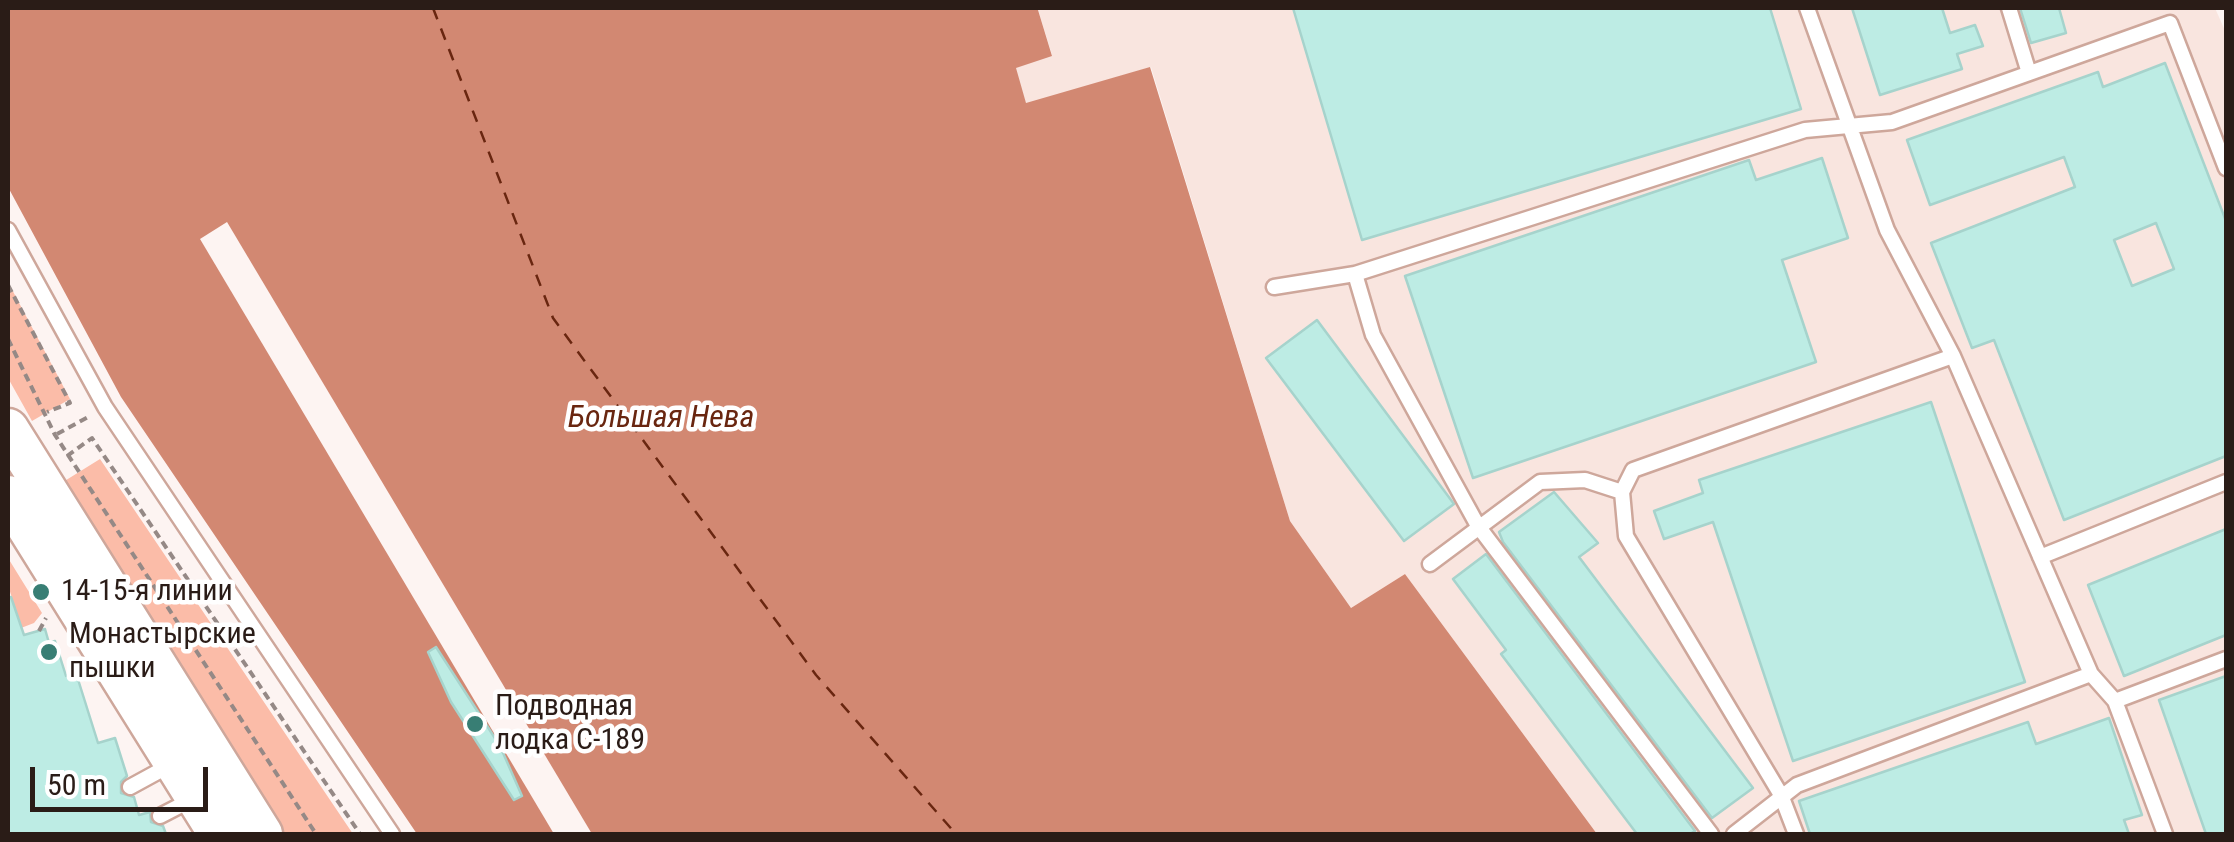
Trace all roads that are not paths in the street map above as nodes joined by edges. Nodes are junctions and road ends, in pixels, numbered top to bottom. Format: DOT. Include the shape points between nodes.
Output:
graph roads {
  1 [pos="1807,8"];
  2 [pos="2009,8"];
  3 [pos="2029,72"];
  4 [pos="1846,126"];
  5 [pos="2226,168"];
  6 [pos="8,230"];
  7 [pos="1356,274"];
  8 [pos="1274,287"];
  9 [pos="1953,356"];
  10 [pos="8,429"];
  11 [pos="2226,482"];
  12 [pos="1622,492"];
  13 [pos="8,496"];
  14 [pos="1478,526"];
  15 [pos="2040,557"];
  16 [pos="1430,564"];
  17 [pos="2226,659"];
  18 [pos="2091,674"];
  19 [pos="2115,700"];
  20 [pos="174,763"];
  21 [pos="130,787"];
  22 [pos="1781,795"];
  23 [pos="196,797"];
  24 [pos="160,816"];
  25 [pos="219,834"];
  26 [pos="262,834"];
  27 [pos="392,834"];
  28 [pos="1711,834"];
  29 [pos="1734,834"];
  30 [pos="1796,834"];
  31 [pos="2164,834"];
  1 -- 4 [label="lane"];
  2 -- 3 [label="lane"];
  3 -- 4 [label="lane" via="1892,122"];
  3 -- 5 [label="lane" via="2170,23"];
  4 -- 7 [label="lane" via="1805,130"];
  4 -- 9 [label="lane" via="1887,230"];
  6 -- 27 [label="lane" via="105,407"];
  7 -- 8 [label="lane"];
  7 -- 14 [label="lane" via="1372,335"];
  9 -- 12 [label="lane" via="1633,470"];
  9 -- 15 [label="lane"];
  10 -- 26 [label="street"];
  11 -- 15 [label="lane"];
  12 -- 14 [label="lane" via="1585,480 1540,482"];
  12 -- 22 [label="lane" via="1626,536"];
  13 -- 20 [label="street"];
  14 -- 16 [label="lane"];
  14 -- 28 [label="lane"];
  15 -- 18 [label="lane"];
  17 -- 19 [label="lane"];
  18 -- 19 [label="lane"];
  18 -- 22 [label="lane"];
  19 -- 31 [label="lane"];
  20 -- 21 [label="lane"];
  20 -- 23 [label="street"];
  22 -- 29 [label="lane"];
  22 -- 30 [label="lane"];
  23 -- 24 [label="lane"];
  23 -- 25 [label="street"];
}
